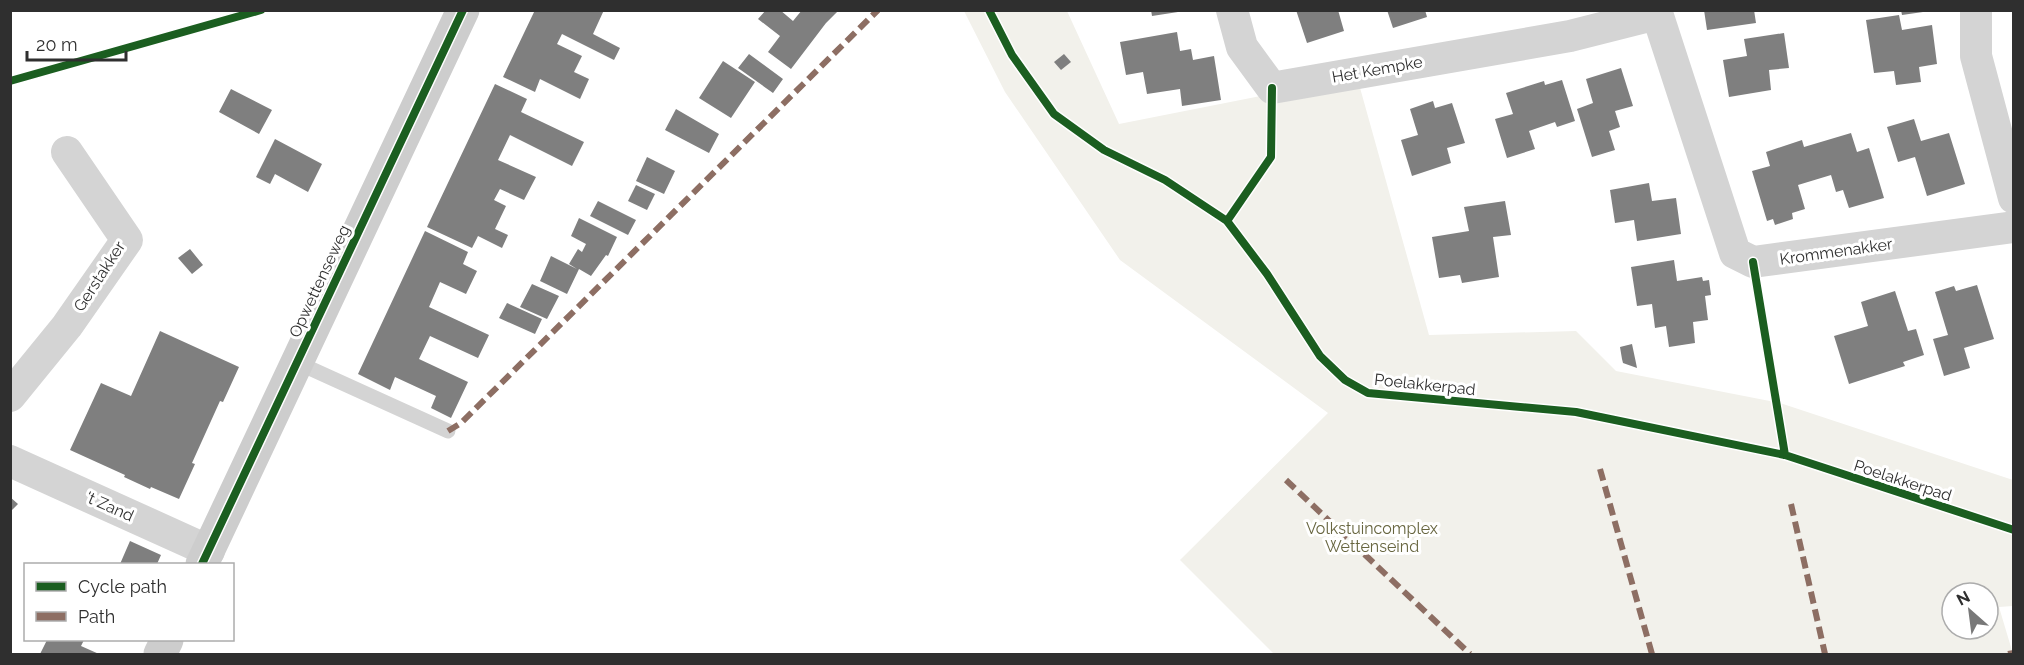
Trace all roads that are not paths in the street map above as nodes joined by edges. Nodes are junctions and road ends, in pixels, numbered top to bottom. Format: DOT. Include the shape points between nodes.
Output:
graph roads {
  1 [pos="463,10"];
  2 [pos="1232,10"];
  3 [pos="1976,10"];
  4 [pos="1656,12"];
  5 [pos="1566,23"];
  6 [pos="68,152"];
  7 [pos="2013,198"];
  8 [pos="2013,228"];
  9 [pos="296,362"];
  10 [pos="10,396"];
  11 [pos="448,431"];
  12 [pos="10,461"];
  13 [pos="205,557"];
  1 -- 9 [label="street, Opwettenseweg"];
  2 -- 5 [label="street, Het Kempke" via="1242,47 1272,88"];
  3 -- 7 [label="street" via="1976,56"];
  4 -- 5 [label="street, Het Kempke"];
  4 -- 8 [label="street, Krommenakker" via="1735,253 1753,262"];
  6 -- 10 [label="street, Gerstakker" via="127,240 67,326"];
  9 -- 11 [label="lane"];
  9 -- 13 [label="street, Opwettenseweg"];
  12 -- 13 [label="street, 't Zand"];
}
